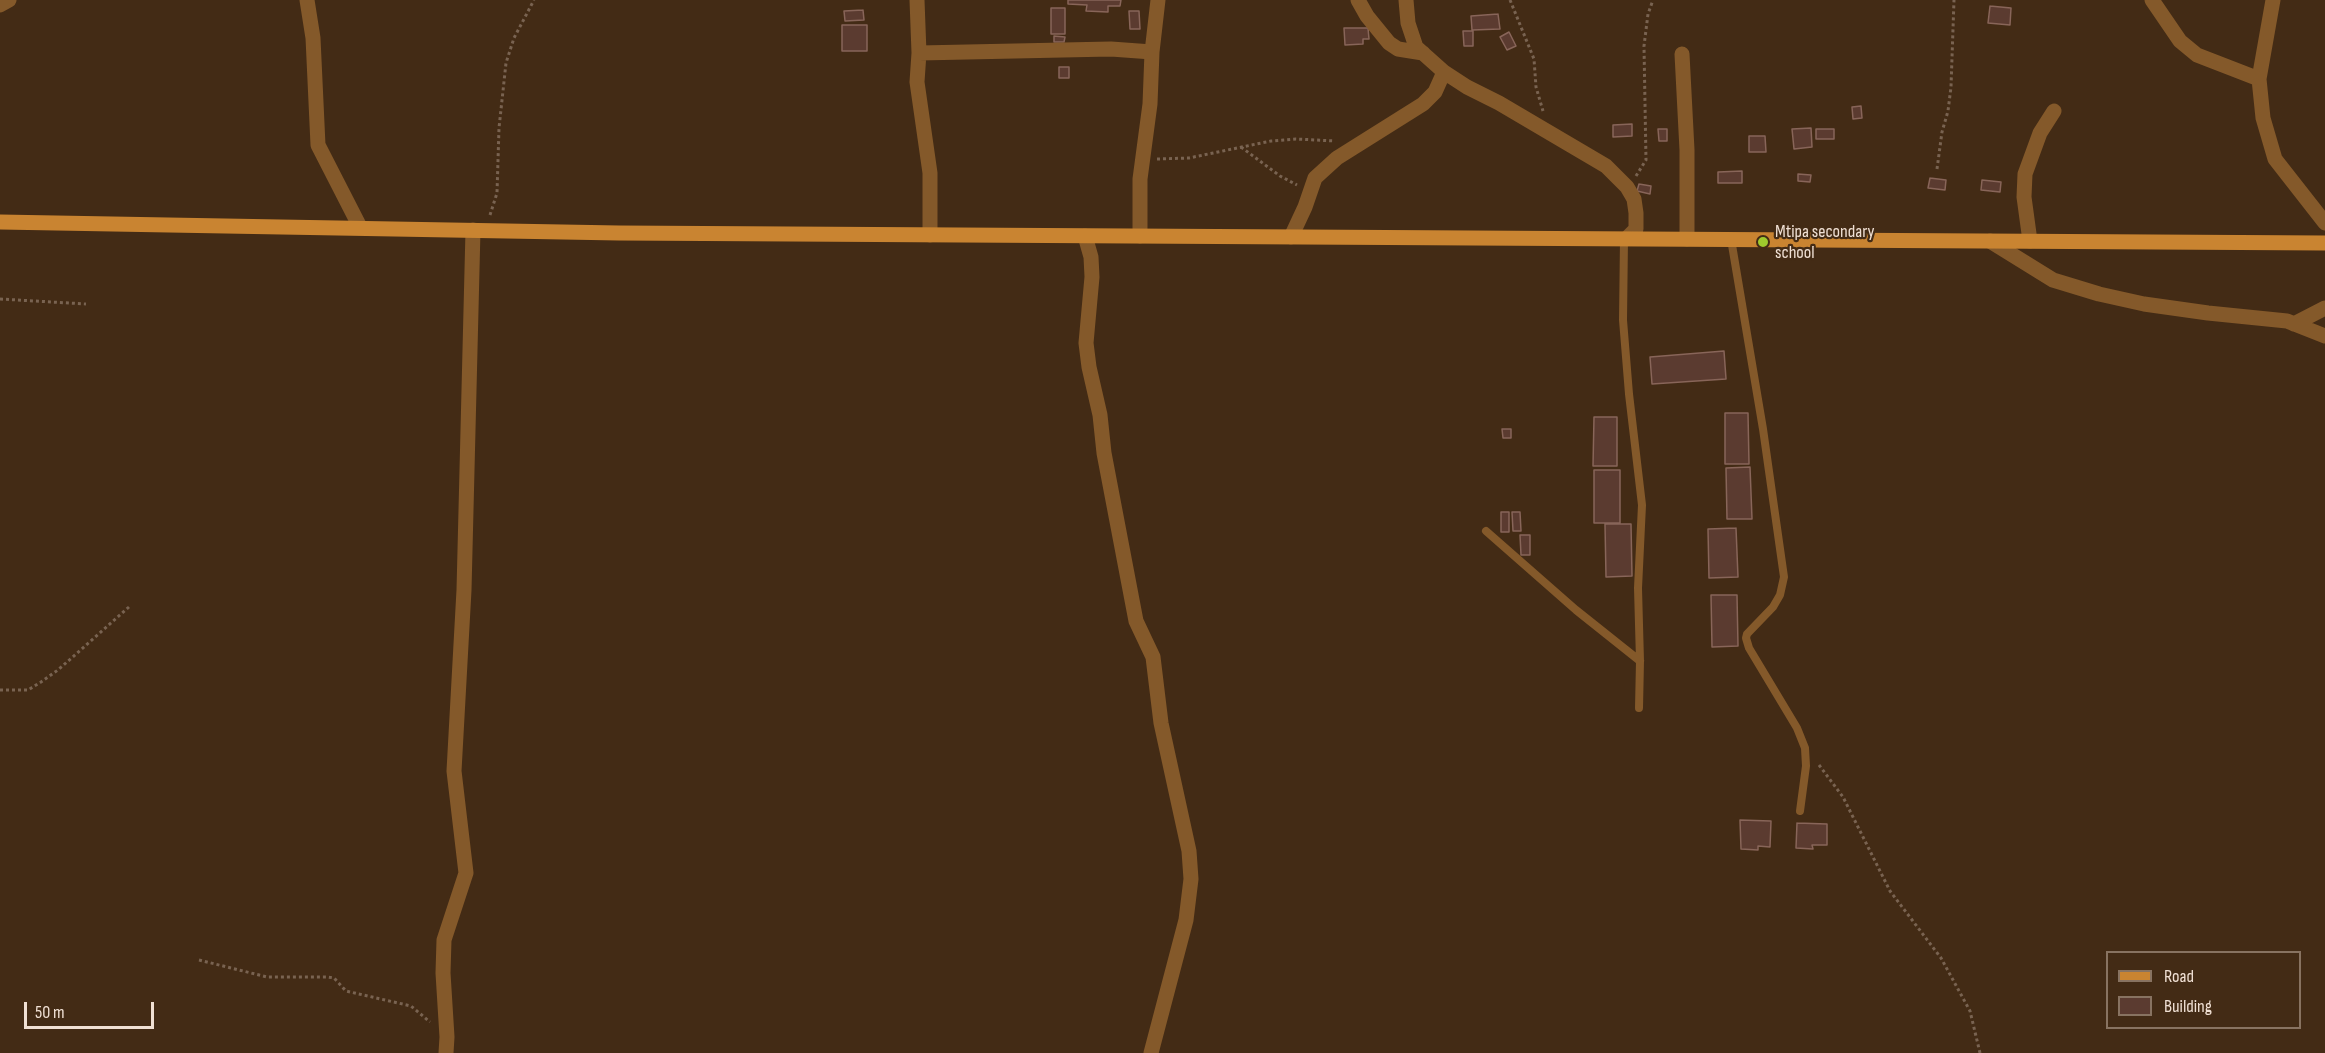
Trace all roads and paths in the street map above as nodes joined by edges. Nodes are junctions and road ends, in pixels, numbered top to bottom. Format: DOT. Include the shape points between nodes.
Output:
graph roads {
  1 [pos="9,0"];
  2 [pos="307,0"];
  3 [pos="534,0"];
  4 [pos="917,0"];
  5 [pos="1158,0"];
  6 [pos="1358,0"];
  7 [pos="1406,0"];
  8 [pos="1510,0"];
  9 [pos="1653,0"];
  10 [pos="1953,0"];
  11 [pos="2152,0"];
  12 [pos="2273,0"];
  13 [pos="0,5"];
  14 [pos="1152,52"];
  15 [pos="919,53"];
  16 [pos="1423,53"];
  17 [pos="1682,54"];
  18 [pos="1444,72"];
  19 [pos="2259,79"];
  20 [pos="2054,111"];
  21 [pos="1549,133"];
  22 [pos="1360,144"];
  23 [pos="1240,147"];
  24 [pos="1143,158"];
  25 [pos="1936,169"];
  26 [pos="1627,187"];
  27 [pos="1308,193"];
  28 [pos="2322,215"];
  29 [pos="0,222"];
  30 [pos="360,227"];
  31 [pos="478,230"];
  32 [pos="930,235"];
  33 [pos="1085,236"];
  34 [pos="1140,236"];
  35 [pos="1291,237"];
  36 [pos="1625,239"];
  37 [pos="1687,239"];
  38 [pos="1731,239"];
  39 [pos="1990,241"];
  40 [pos="2030,241"];
  41 [pos="2325,243"];
  42 [pos="0,299"];
  43 [pos="86,304"];
  44 [pos="2325,308"];
  45 [pos="2294,324"];
  46 [pos="2325,336"];
  47 [pos="1486,531"];
  48 [pos="129,607"];
  49 [pos="1640,661"];
  50 [pos="0,690"];
  51 [pos="1639,708"];
  52 [pos="1803,744"];
  53 [pos="1800,812"];
  54 [pos="199,960"];
  55 [pos="447,1037"];
  56 [pos="446,1053"];
  57 [pos="1150,1053"];
  58 [pos="1980,1053"];
  1 -- 13 [label="street"];
  2 -- 30 [label="street" via="313,38 318,145"];
  3 -- 31 [label="path" via="506,63 497,193"];
  4 -- 15 [label="street"];
  5 -- 14 [label="street"];
  6 -- 16 [label="street" via="1389,43 1398,49"];
  7 -- 16 [label="street" via="1413,40"];
  8 -- 21 [label="path" via="1534,59 1536,87"];
  9 -- 26 [label="path" via="1644,46 1646,160"];
  10 -- 25 [label="path" via="1951,87"];
  11 -- 19 [label="street" via="2180,41 2197,55"];
  12 -- 19 [label="street"];
  14 -- 15 [label="street" via="1111,49"];
  14 -- 24 [label="street"];
  15 -- 32 [label="street" via="917,82 930,173"];
  16 -- 18 [label="street"];
  17 -- 37 [label="street"];
  18 -- 21 [label="street"];
  18 -- 22 [label="street" via="1435,92 1423,104"];
  19 -- 28 [label="street" via="2263,118 2275,159"];
  20 -- 40 [label="street" via="2040,133 2025,174"];
  21 -- 26 [label="street" via="1606,166"];
  22 -- 23 [label="path" via="1296,139"];
  22 -- 27 [label="street" via="1315,178"];
  23 -- 24 [label="path" via="1189,158"];
  23 -- 27 [label="path"];
  24 -- 34 [label="street"];
  26 -- 36 [label="street" via="1634,199 1636,229"];
  27 -- 35 [label="street"];
  29 -- 30 [label="main road"];
  30 -- 31 [label="main road"];
  31 -- 32 [label="main road"];
  31 -- 55 [label="street" via="454,771 466,873 444,940"];
  32 -- 33 [label="main road"];
  33 -- 34 [label="main road"];
  33 -- 57 [label="street" via="1092,277 1086,343 1089,367 1136,621 1153,657 1161,723 1189,851 1191,879 1186,920"];
  34 -- 35 [label="main road"];
  35 -- 36 [label="main road"];
  36 -- 37 [label="main road"];
  36 -- 49 [label="lane" via="1623,320 1642,505"];
  37 -- 38 [label="main road"];
  38 -- 39 [label="main road"];
  38 -- 52 [label="lane" via="1784,577 1773,607 1746,639"];
  39 -- 40 [label="main road"];
  39 -- 45 [label="street" via="2053,280 2099,294"];
  40 -- 41 [label="main road"];
  42 -- 43 [label="path"];
  44 -- 45 [label="street"];
  45 -- 46 [label="street"];
  47 -- 49 [label="lane"];
  48 -- 50 [label="path" via="41,682 28,690"];
  49 -- 51 [label="lane"];
  52 -- 53 [label="lane" via="1806,766"];
  52 -- 58 [label="path" via="1843,797 1890,891 1941,958 1970,1011"];
  54 -- 55 [label="path" via="267,977 328,976 346,991 411,1006"];
  55 -- 56 [label="street"];
}
